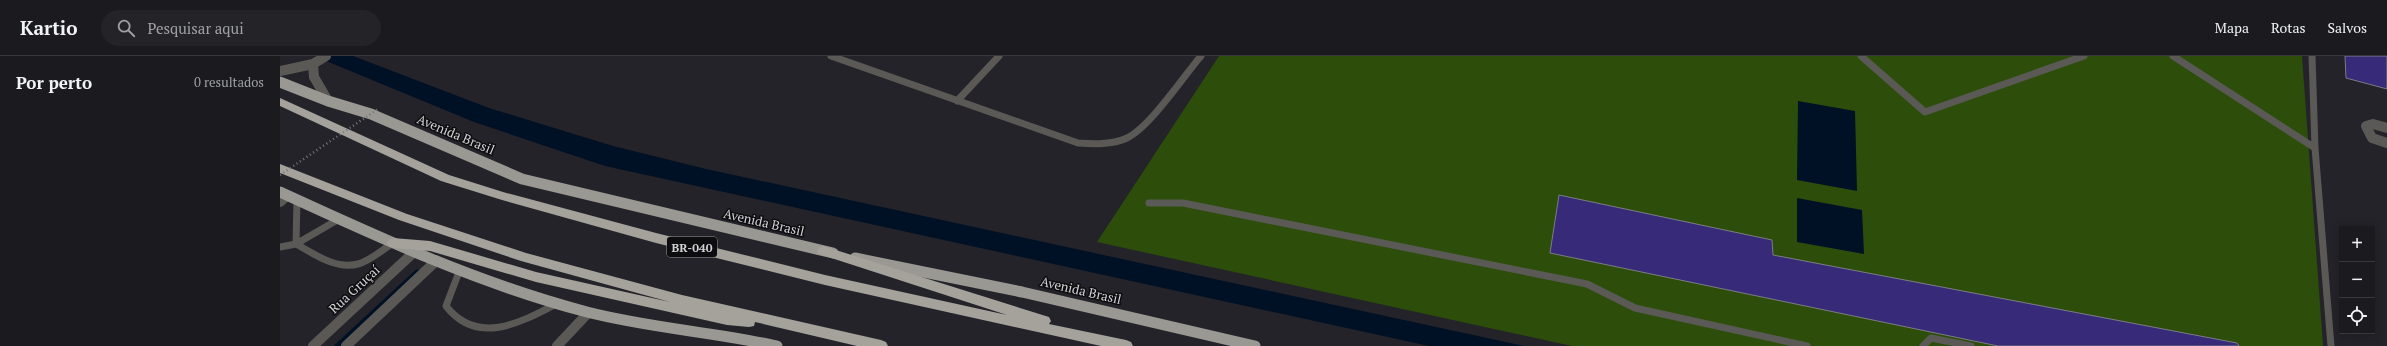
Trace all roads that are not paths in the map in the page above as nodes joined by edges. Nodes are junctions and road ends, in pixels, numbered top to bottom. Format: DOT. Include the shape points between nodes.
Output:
graph roads {
  1 [pos="831,56"];
  2 [pos="999,56"];
  3 [pos="1201,56"];
  4 [pos="1861,56"];
  5 [pos="2084,56"];
  6 [pos="2173,56"];
  7 [pos="2312,56"];
  8 [pos="319,60"];
  9 [pos="280,70"];
  10 [pos="280,82"];
  11 [pos="328,101"];
  12 [pos="280,102"];
  13 [pos="957,102"];
  14 [pos="2387,128"];
  15 [pos="2387,143"];
  16 [pos="2315,148"];
  17 [pos="280,168"];
  18 [pos="286,197"];
  19 [pos="1149,203"];
  20 [pos="339,220"];
  21 [pos="393,242"];
  22 [pos="296,244"];
  23 [pos="280,247"];
  24 [pos="823,251"];
  25 [pos="413,253"];
  26 [pos="435,262"];
  27 [pos="459,272"];
  28 [pos="556,304"];
  29 [pos="588,313"];
  30 [pos="796,326"];
  31 [pos="1123,345"];
  32 [pos="313,346"];
  33 [pos="346,346"];
  34 [pos="558,346"];
  35 [pos="777,346"];
  36 [pos="881,346"];
  37 [pos="1255,346"];
  38 [pos="1807,346"];
  39 [pos="1924,346"];
  40 [pos="1971,346"];
  41 [pos="2331,346"];
  1 -- 13 [label="lane"];
  2 -- 13 [label="lane"];
  3 -- 13 [label="lane" via="1150,117 1128,138 1101,144 1078,143"];
  4 -- 5 [label="lane" via="1925,112"];
  6 -- 16 [label="lane"];
  7 -- 16 [label="lane"];
  8 -- 9 [label="street"];
  8 -- 11 [label="street" via="314,77"];
  10 -- 11 [label="highway, Avenida Brasil"];
  11 -- 24 [label="highway, Avenida Brasil" via="371,114 529,181"];
  12 -- 31 [label="highway, BR-040" via="445,178 502,196 825,280"];
  14 -- 15 [label="street" via="2373,124 2366,126 2372,138"];
  16 -- 41 [label="lane"];
  17 -- 30 [label="highway" via="403,217 525,258 682,300"];
  18 -- 20 [label="highway"];
  18 -- 22 [label="lane"];
  19 -- 38 [label="lane" via="1183,203 1587,284 1635,308"];
  20 -- 21 [label="highway"];
  20 -- 22 [label="lane"];
  21 -- 22 [label="lane" via="358,264 344,265 321,258"];
  21 -- 25 [label="highway"];
  21 -- 30 [label="highway" via="430,246 536,277 727,320"];
  22 -- 23 [label="lane"];
  24 -- 31 [label="highway"];
  24 -- 37 [label="highway, Avenida Brasil" via="1022,292"];
  25 -- 26 [label="highway"];
  25 -- 32 [label="street, Rua Gruçaí"];
  26 -- 27 [label="highway"];
  26 -- 33 [label="street"];
  27 -- 28 [label="highway"];
  27 -- 28 [label="lane" via="446,306 451,315 463,324 482,330 511,327"];
  28 -- 29 [label="highway"];
  29 -- 34 [label="street"];
  29 -- 35 [label="highway"];
  30 -- 36 [label="highway"];
  39 -- 40 [label="lane" via="1931,338"];
}
